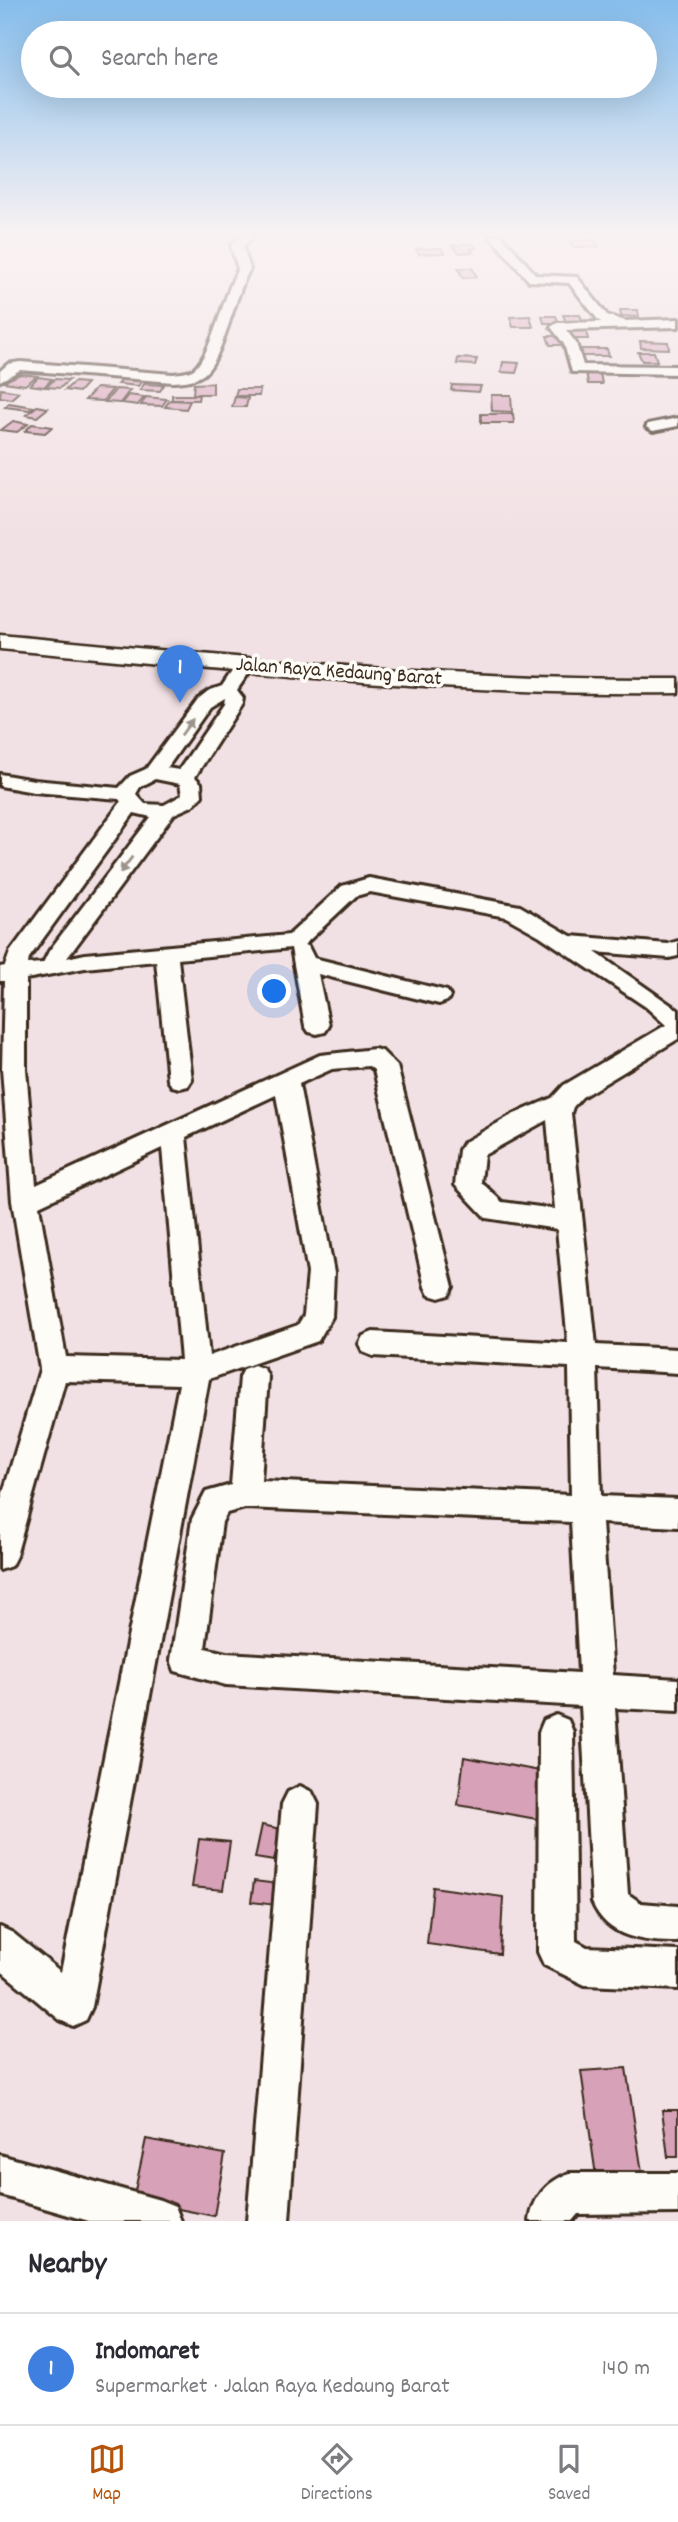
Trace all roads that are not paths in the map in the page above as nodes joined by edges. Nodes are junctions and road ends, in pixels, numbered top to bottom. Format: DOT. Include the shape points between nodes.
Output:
graph roads {
  1 [pos="217,339"];
  2 [pos="566,339"];
  3 [pos="678,370"];
  4 [pos="0,377"];
  5 [pos="678,422"];
  6 [pos="653,427"];
  7 [pos="0,642"];
  8 [pos="245,665"];
  9 [pos="678,686"];
  10 [pos="228,690"];
  11 [pos="153,774"];
  12 [pos="184,778"];
  13 [pos="1,784"];
  14 [pos="128,798"];
  15 [pos="167,810"];
  16 [pos="44,921"];
  17 [pos="79,926"];
  18 [pos="550,933"];
  19 [pos="295,941"];
  20 [pos="678,948"];
  21 [pos="166,954"];
  22 [pos="54,962"];
  23 [pos="306,963"];
  24 [pos="8,966"];
  25 [pos="439,996"];
  26 [pos="678,1022"];
  27 [pos="317,1026"];
  28 [pos="678,1028"];
  29 [pos="7,1069"];
  30 [pos="180,1080"];
  31 [pos="286,1081"];
  32 [pos="561,1104"];
  33 [pos="173,1133"];
  34 [pos="25,1201"];
  35 [pos="570,1221"];
  36 [pos="439,1287"];
  37 [pos="373,1344"];
  38 [pos="583,1356"];
  39 [pos="678,1360"];
  40 [pos="54,1369"];
  41 [pos="196,1372"];
  42 [pos="254,1377"];
  43 [pos="245,1494"];
  44 [pos="586,1511"];
  45 [pos="678,1513"];
  46 [pos="0,1556"];
  47 [pos="598,1690"];
  48 [pos="678,1695"];
  49 [pos="556,1732"];
  50 [pos="300,1804"];
  51 [pos="678,1924"];
  52 [pos="0,1946"];
  53 [pos="678,1970"];
  54 [pos="0,2175"];
  55 [pos="678,2193"];
  56 [pos="160,2221"];
  57 [pos="268,2221"];
  58 [pos="551,2221"];
  1 -- 4 [label="street" via="201,370 173,378 20,366"];
  2 -- 3 [label="street" via="577,369"];
  5 -- 6 [label="street"];
  7 -- 8 [label="street, Jalan Raya Kedaung Barat"];
  8 -- 9 [label="street, Jalan Raya Kedaung Barat" via="580,687"];
  8 -- 10 [label="street"];
  11 -- 10 [label="street, one-way" via="204,704"];
  10 -- 12 [label="street" via="233,704"];
  11 -- 12 [label="street"];
  11 -- 14 [label="street" via="134,781"];
  12 -- 15 [label="street" via="193,789 192,796"];
  13 -- 14 [label="street"];
  14 -- 15 [label="street" via="140,809"];
  14 -- 16 [label="street"];
  15 -- 17 [label="street, one-way"];
  16 -- 17 [label="street"];
  16 -- 24 [label="street"];
  17 -- 22 [label="street"];
  18 -- 19 [label="street" via="512,911 369,885 349,891"];
  18 -- 20 [label="street" via="668,951"];
  18 -- 26 [label="street"];
  19 -- 21 [label="street"];
  19 -- 23 [label="street"];
  21 -- 22 [label="street"];
  21 -- 30 [label="street"];
  22 -- 24 [label="street"];
  23 -- 25 [label="street"];
  23 -- 27 [label="street"];
  24 -- 29 [label="street"];
  28 -- 32 [label="street" via="572,1091"];
  29 -- 34 [label="street"];
  31 -- 33 [label="street"];
  31 -- 36 [label="street" via="327,1061 374,1057 385,1066"];
  31 -- 41 [label="street" via="321,1273 318,1317 308,1333"];
  32 -- 35 [label="street" via="559,1127"];
  32 -- 35 [label="street" via="472,1150 468,1185 495,1211"];
  33 -- 34 [label="street"];
  33 -- 41 [label="street"];
  34 -- 40 [label="street"];
  35 -- 38 [label="street"];
  37 -- 38 [label="street"];
  38 -- 39 [label="street"];
  38 -- 44 [label="street"];
  40 -- 41 [label="street"];
  40 -- 46 [label="street"];
  41 -- 52 [label="street" via="73,2007"];
  42 -- 43 [label="street"];
  43 -- 44 [label="street"];
  43 -- 47 [label="street" via="217,1502 207,1519 187,1660 226,1669"];
  44 -- 45 [label="street"];
  44 -- 47 [label="street"];
  47 -- 48 [label="street"];
  47 -- 51 [label="street" via="610,1902 621,1915 640,1922"];
  49 -- 53 [label="street" via="557,1952 585,1966"];
  50 -- 57 [label="street"];
  54 -- 56 [label="street"];
  55 -- 58 [label="street" via="569,2194 552,2211"];
}
